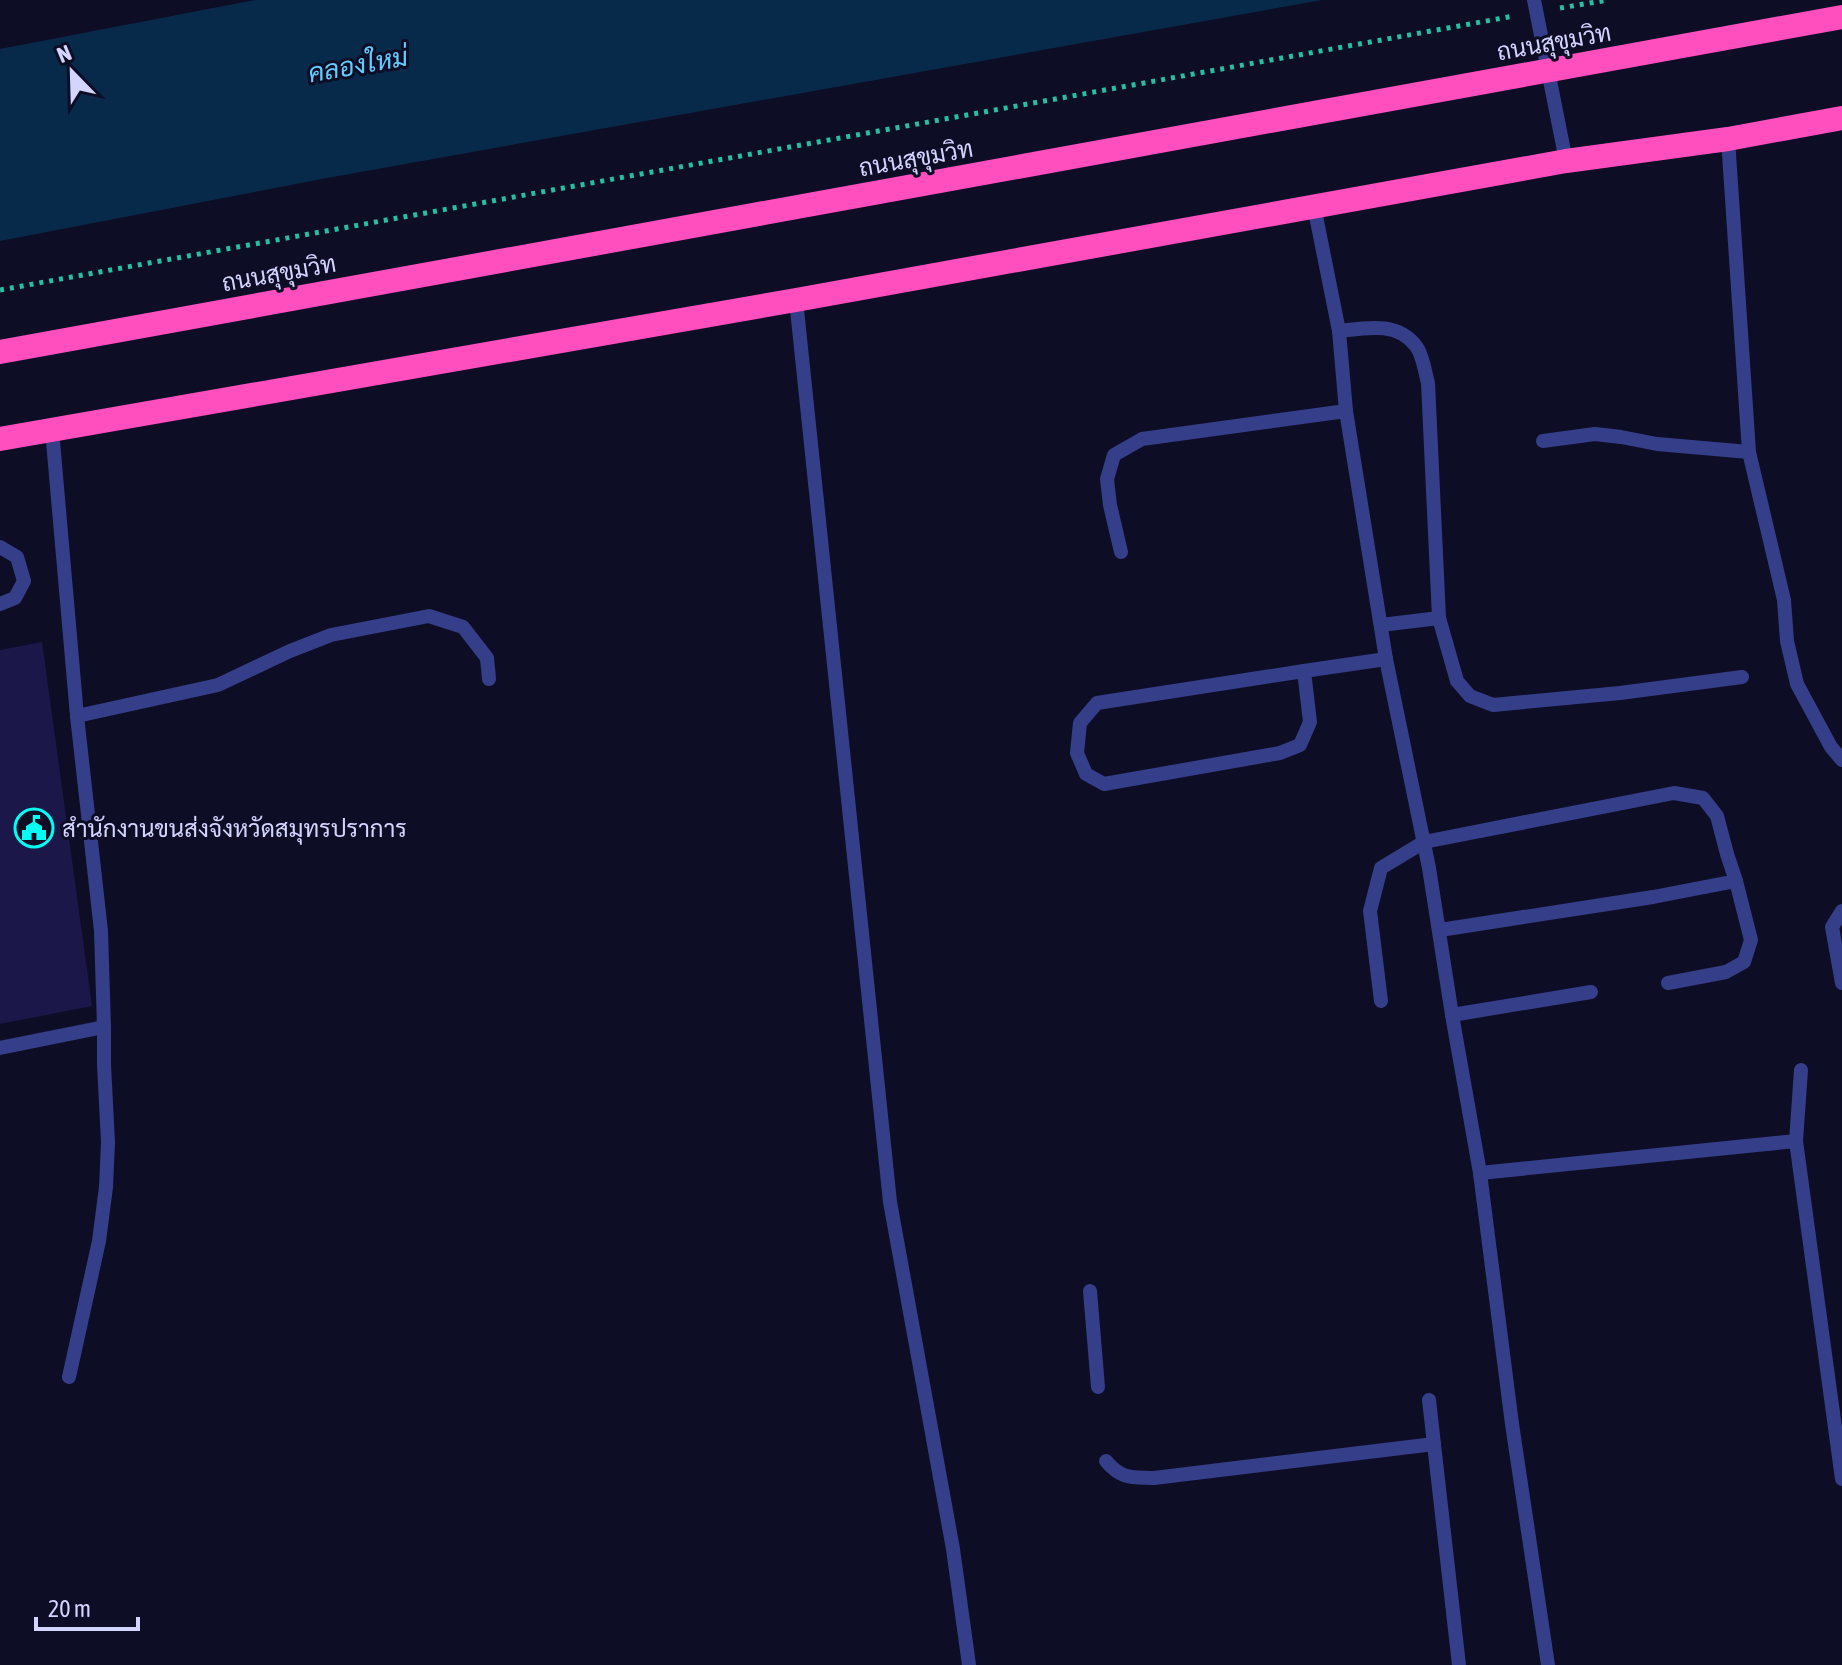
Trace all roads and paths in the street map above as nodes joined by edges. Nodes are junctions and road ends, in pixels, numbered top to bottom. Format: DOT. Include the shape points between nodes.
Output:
graph roads {
  1 [pos="1608,0"];
  2 [pos="1535,6"];
  3 [pos="1842,17"];
  4 [pos="1549,72"];
  5 [pos="1842,118"];
  6 [pos="1728,139"];
  7 [pos="1566,161"];
  8 [pos="1314,206"];
  9 [pos="0,290"];
  10 [pos="796,300"];
  11 [pos="1339,331"];
  12 [pos="0,352"];
  13 [pos="1346,411"];
  14 [pos="52,430"];
  15 [pos="0,439"];
  16 [pos="1543,441"];
  17 [pos="1749,452"];
  18 [pos="0,547"];
  19 [pos="1121,552"];
  20 [pos="0,604"];
  21 [pos="1439,618"];
  22 [pos="1381,625"];
  23 [pos="1386,659"];
  24 [pos="1304,671"];
  25 [pos="1742,677"];
  26 [pos="489,679"];
  27 [pos="77,716"];
  28 [pos="1842,760"];
  29 [pos="1424,842"];
  30 [pos="1736,881"];
  31 [pos="1842,911"];
  32 [pos="1440,930"];
  33 [pos="1668,983"];
  34 [pos="1842,983"];
  35 [pos="1591,992"];
  36 [pos="1381,1001"];
  37 [pos="1452,1015"];
  38 [pos="104,1027"];
  39 [pos="0,1048"];
  40 [pos="1801,1070"];
  41 [pos="1796,1141"];
  42 [pos="1480,1173"];
  43 [pos="1090,1291"];
  44 [pos="69,1377"];
  45 [pos="1098,1387"];
  46 [pos="1429,1400"];
  47 [pos="1434,1444"];
  48 [pos="1106,1461"];
  49 [pos="1842,1479"];
  50 [pos="969,1665"];
  51 [pos="1459,1665"];
  52 [pos="1548,1665"];
  1 -- 2 [label="path"];
  2 -- 4 [label="lane"];
  2 -- 9 [label="path"];
  3 -- 4 [label="highway, ถนนสุขุมวิท"];
  4 -- 7 [label="lane"];
  4 -- 12 [label="highway, ถนนสุขุมวิท"];
  5 -- 6 [label="highway"];
  6 -- 7 [label="highway"];
  6 -- 17 [label="lane"];
  7 -- 8 [label="highway"];
  8 -- 10 [label="highway"];
  8 -- 11 [label="lane"];
  10 -- 14 [label="highway"];
  10 -- 50 [label="lane" via="890,1202"];
  11 -- 13 [label="lane"];
  11 -- 21 [label="lane" via="1381,326 1401,333 1418,348 1428,383"];
  13 -- 19 [label="lane" via="1142,439 1114,455 1107,479"];
  13 -- 22 [label="lane"];
  14 -- 15 [label="highway"];
  14 -- 27 [label="lane"];
  16 -- 17 [label="lane" via="1595,434"];
  17 -- 28 [label="lane" via="1784,600 1797,684"];
  18 -- 20 [label="lane" via="17,557 24,581 15,598"];
  21 -- 22 [label="lane"];
  21 -- 25 [label="lane" via="1457,681 1470,696 1493,705"];
  22 -- 23 [label="lane"];
  23 -- 24 [label="lane"];
  23 -- 29 [label="lane"];
  24 -- 24 [label="lane" via="1097,703 1080,723 1077,753 1086,774 1104,784 1280,753 1300,745 1310,722"];
  26 -- 27 [label="lane" via="487,658 463,627 429,616 331,635 218,685"];
  27 -- 38 [label="lane" via="101,931"];
  29 -- 30 [label="lane" via="1674,793 1703,798 1717,816"];
  29 -- 32 [label="lane"];
  29 -- 36 [label="lane" via="1381,868 1373,894 1370,911"];
  30 -- 32 [label="lane"];
  30 -- 33 [label="lane" via="1751,940 1744,962 1726,972"];
  31 -- 34 [label="lane" via="1832,927"];
  32 -- 37 [label="lane"];
  35 -- 37 [label="lane"];
  37 -- 42 [label="lane"];
  38 -- 39 [label="lane"];
  38 -- 44 [label="lane" via="106,1187"];
  40 -- 41 [label="lane"];
  41 -- 42 [label="lane"];
  41 -- 49 [label="lane"];
  42 -- 52 [label="lane"];
  43 -- 45 [label="lane"];
  46 -- 47 [label="lane"];
  47 -- 48 [label="lane" via="1154,1478 1127,1477"];
  47 -- 51 [label="lane"];
}
